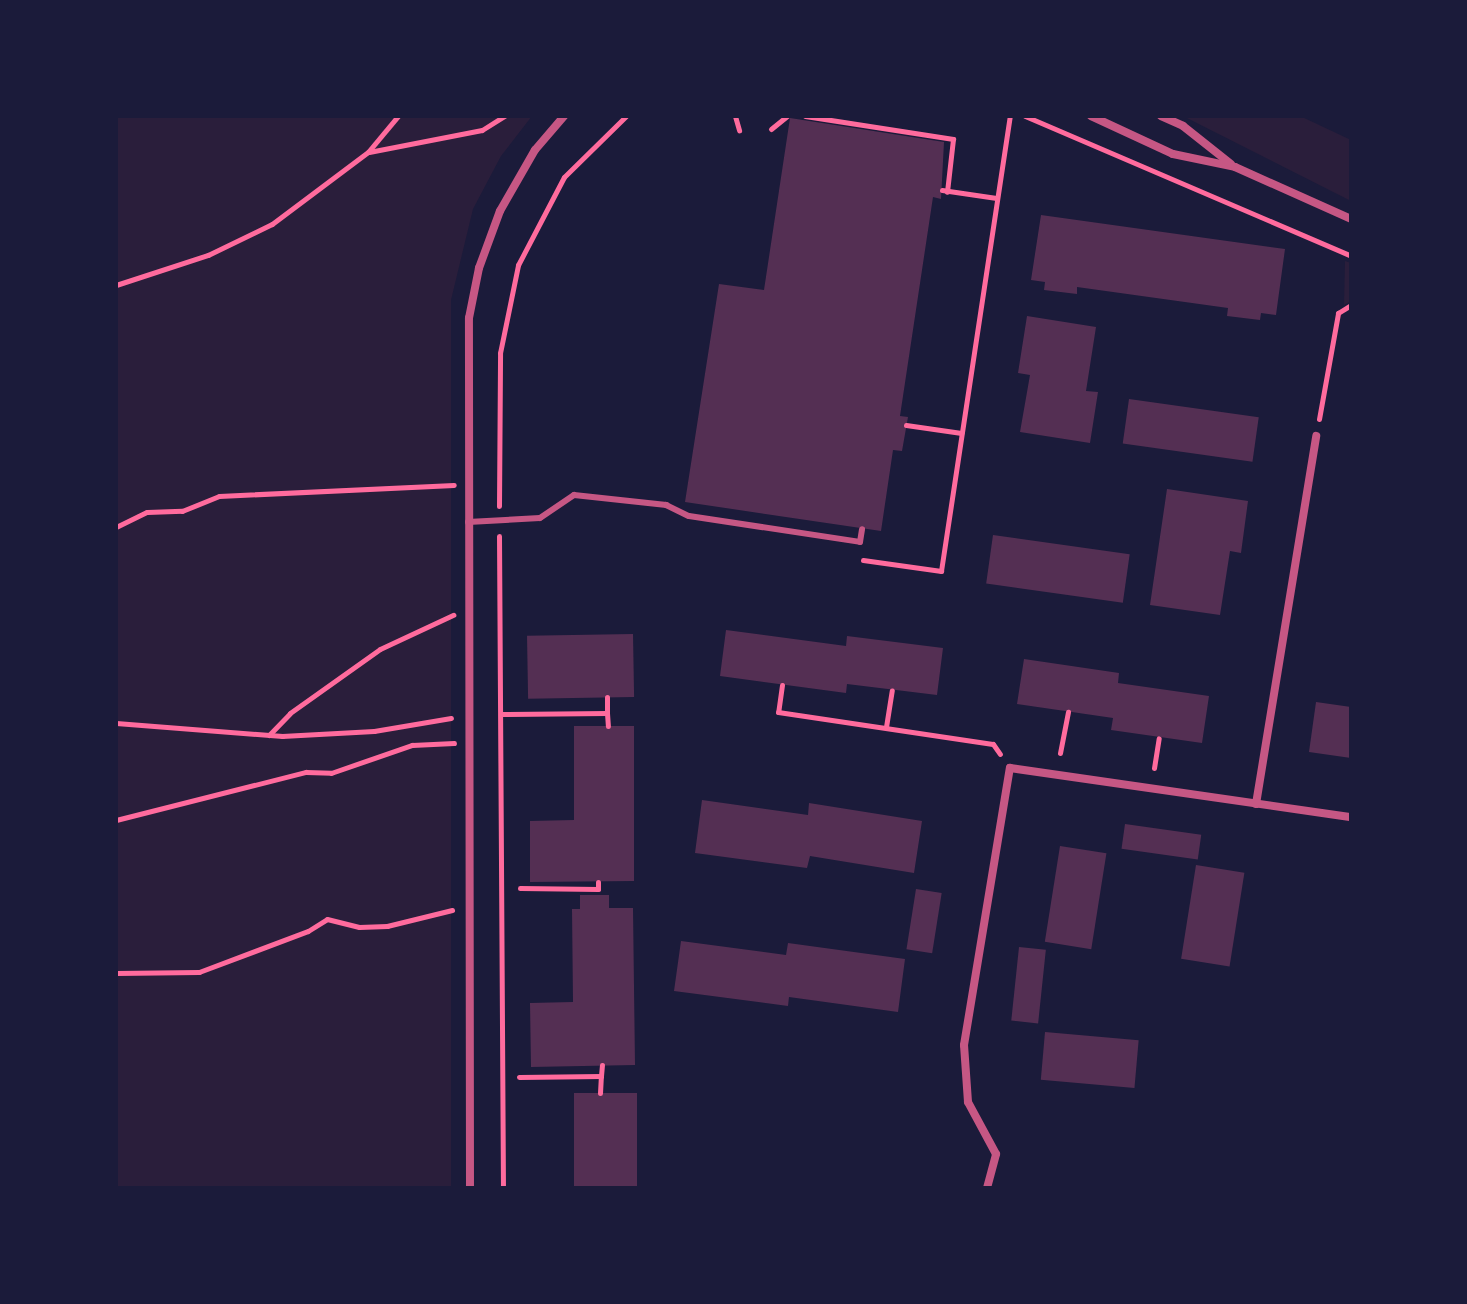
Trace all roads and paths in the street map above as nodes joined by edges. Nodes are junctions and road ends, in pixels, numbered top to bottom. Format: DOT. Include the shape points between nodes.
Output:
graph roads {
  1 [pos="398,116"];
  2 [pos="504,116"];
  3 [pos="564,116"];
  4 [pos="626,116"];
  5 [pos="735,116"];
  6 [pos="787,116"];
  7 [pos="805,116"];
  8 [pos="1010,116"];
  9 [pos="1025,116"];
  10 [pos="1091,116"];
  11 [pos="1161,116"];
  12 [pos="771,129"];
  13 [pos="739,130"];
  14 [pos="368,152"];
  15 [pos="1235,167"];
  16 [pos="996,198"];
  17 [pos="1351,219"];
  18 [pos="1351,256"];
  19 [pos="116,285"];
  20 [pos="1351,305"];
  21 [pos="906,425"];
  22 [pos="961,433"];
  23 [pos="1316,436"];
  24 [pos="467,485"];
  25 [pos="468,522"];
  26 [pos="499,523"];
  27 [pos="116,527"];
  28 [pos="862,529"];
  29 [pos="851,558"];
  30 [pos="468,615"];
  31 [pos="782,685"];
  32 [pos="892,690"];
  33 [pos="607,697"];
  34 [pos="1068,712"];
  35 [pos="607,713"];
  36 [pos="502,714"];
  37 [pos="468,715"];
  38 [pos="116,723"];
  39 [pos="608,726"];
  40 [pos="886,727"];
  41 [pos="268,735"];
  42 [pos="1159,738"];
  43 [pos="468,742"];
  44 [pos="1060,753"];
  45 [pos="1010,768"];
  46 [pos="1154,768"];
  47 [pos="1256,804"];
  48 [pos="1351,817"];
  49 [pos="116,820"];
  50 [pos="520,888"];
  51 [pos="597,888"];
  52 [pos="468,908"];
  53 [pos="116,973"];
  54 [pos="602,1065"];
  55 [pos="601,1076"];
  56 [pos="519,1077"];
  57 [pos="600,1093"];
  58 [pos="470,1188"];
  59 [pos="503,1188"];
  60 [pos="987,1188"];
  1 -- 14 [label="path"];
  2 -- 14 [label="path" via="482,130"];
  3 -- 24 [label="street" via="508,193 476,277 468,330"];
  4 -- 26 [label="path" via="564,177 530,232 515,273 500,353"];
  5 -- 13 [label="path"];
  6 -- 12 [label="path"];
  7 -- 16 [label="path" via="953,139 944,191"];
  8 -- 16 [label="path"];
  9 -- 18 [label="path"];
  10 -- 15 [label="street" via="1173,154"];
  11 -- 15 [label="street" via="1183,126"];
  14 -- 19 [label="path" via="252,236"];
  15 -- 17 [label="street"];
  16 -- 22 [label="path"];
  20 -- 23 [label="path" via="1338,313"];
  21 -- 22 [label="path"];
  22 -- 29 [label="path" via="941,571"];
  23 -- 47 [label="street"];
  24 -- 25 [label="street"];
  24 -- 27 [label="path" via="219,496 182,511 147,512"];
  25 -- 26 [label="lane"];
  25 -- 30 [label="street"];
  26 -- 28 [label="lane" via="540,518 574,495 666,505 689,516 860,542"];
  26 -- 36 [label="path"];
  30 -- 37 [label="street"];
  30 -- 41 [label="path" via="440,618 380,649 290,713"];
  31 -- 40 [label="path" via="778,712"];
  32 -- 40 [label="path"];
  33 -- 35 [label="path"];
  34 -- 44 [label="path"];
  35 -- 36 [label="path"];
  35 -- 39 [label="path"];
  36 -- 59 [label="path"];
  37 -- 41 [label="path" via="374,731"];
  37 -- 43 [label="street"];
  38 -- 41 [label="path"];
  40 -- 45 [label="path" via="993,744"];
  42 -- 46 [label="path"];
  43 -- 49 [label="path" via="412,745 331,773 306,772"];
  43 -- 52 [label="street"];
  45 -- 47 [label="street"];
  45 -- 60 [label="street" via="964,1045 968,1102 996,1154"];
  47 -- 48 [label="street"];
  50 -- 51 [label="path"];
  52 -- 53 [label="path" via="387,926 359,927 327,919 199,972"];
  52 -- 58 [label="street"];
  54 -- 55 [label="path"];
  55 -- 56 [label="path"];
  55 -- 57 [label="path"];
}
